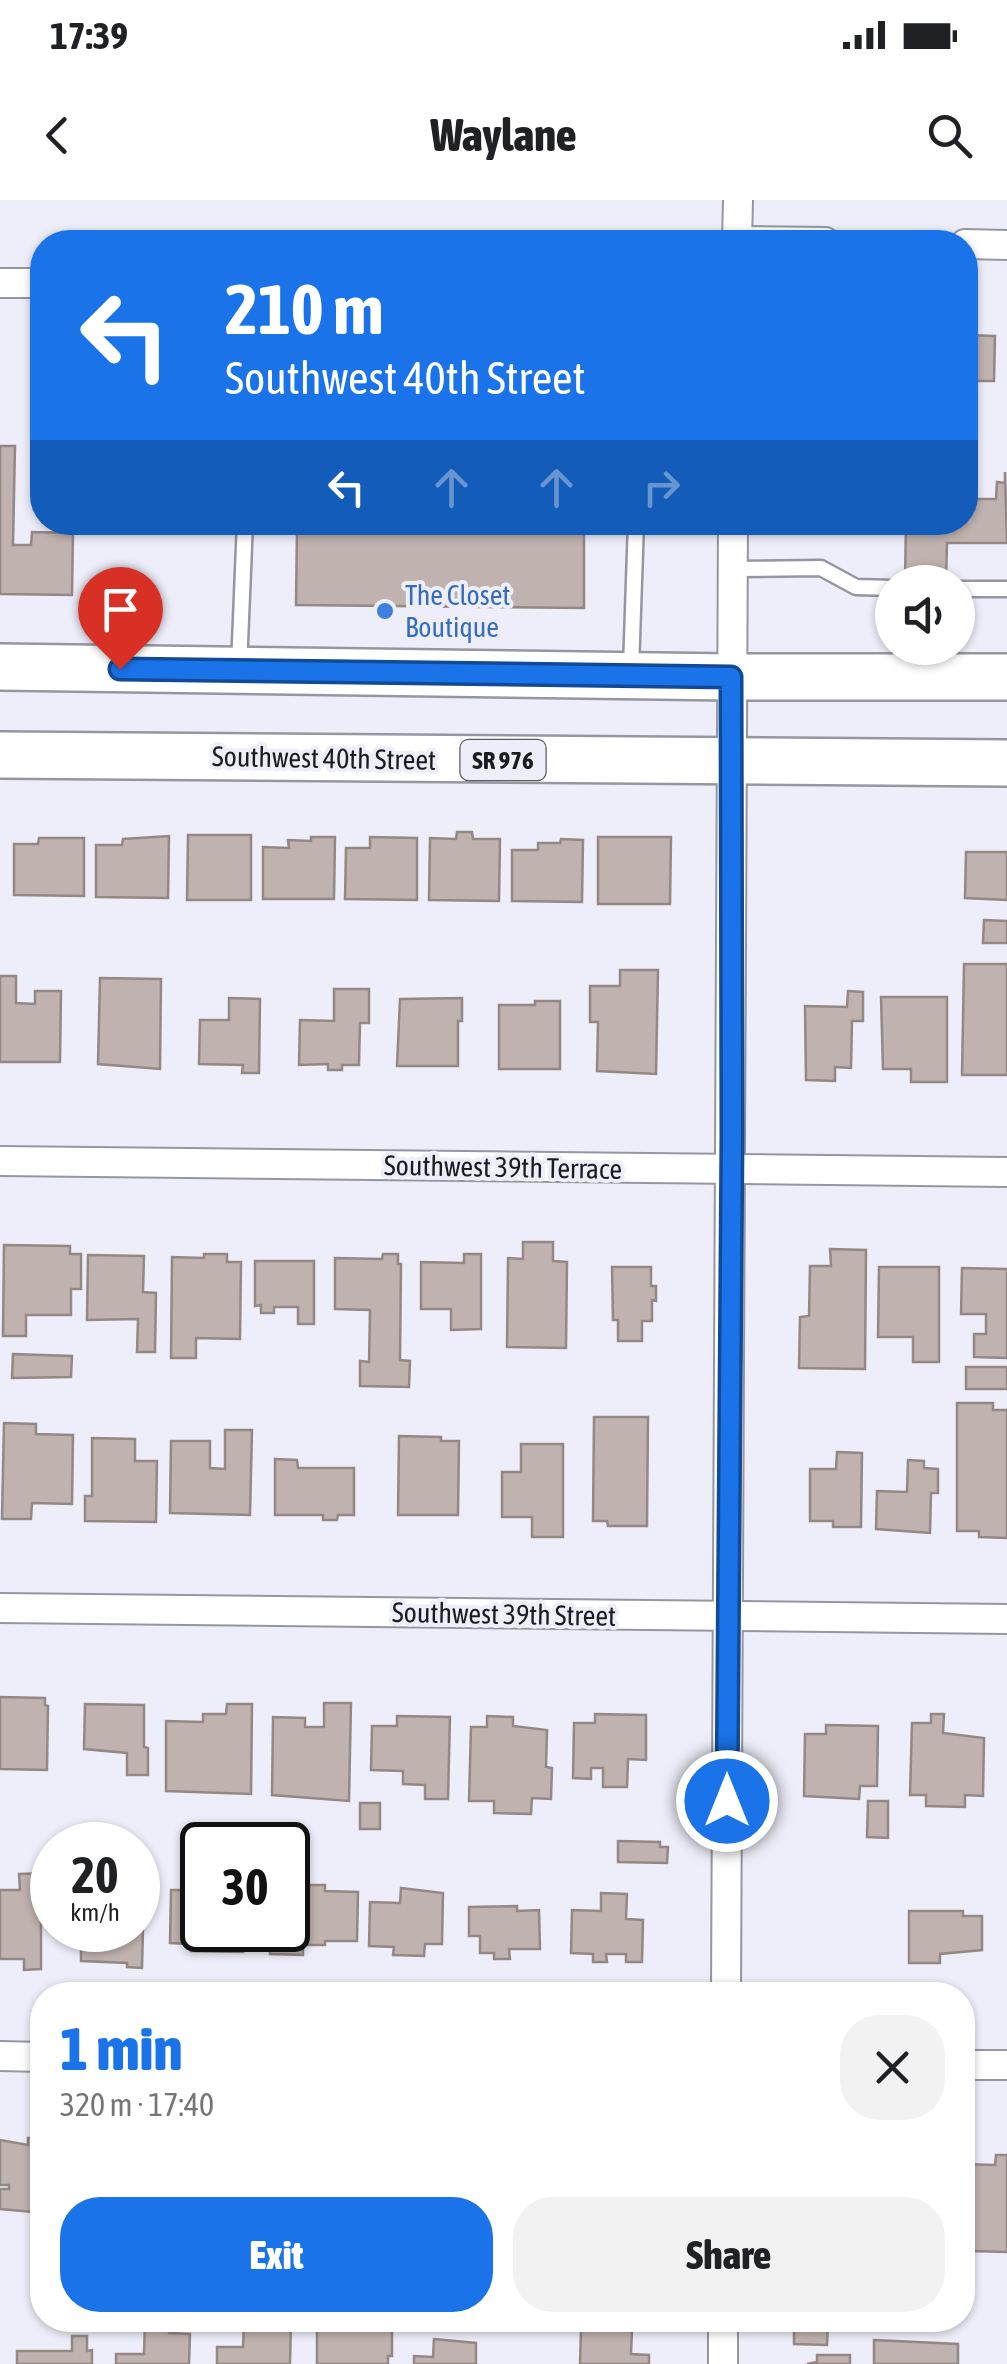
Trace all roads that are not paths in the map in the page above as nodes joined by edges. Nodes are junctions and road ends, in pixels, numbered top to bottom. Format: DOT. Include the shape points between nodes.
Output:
graph roads {
  1 [pos="738,200"];
  2 [pos="737,230"];
  3 [pos="978,244"];
  4 [pos="1007,245"];
  5 [pos="0,283"];
  6 [pos="30,283"];
  7 [pos="244,535"];
  8 [pos="636,535"];
  9 [pos="733,535"];
  10 [pos="732,568"];
  11 [pos="875,588"];
  12 [pos="975,589"];
  13 [pos="1007,590"];
  14 [pos="0,667"];
  15 [pos="239,670"];
  16 [pos="631,674"];
  17 [pos="731,677"];
  18 [pos="1007,677"];
  19 [pos="0,754"];
  20 [pos="732,762"];
  21 [pos="1007,763"];
  22 [pos="0,1161"];
  23 [pos="732,1170"];
  24 [pos="1007,1172"];
  25 [pos="0,1608"];
  26 [pos="728,1617"];
  27 [pos="1007,1619"];
  28 [pos="726,1982"];
  29 [pos="0,2056"];
  30 [pos="30,2057"];
  31 [pos="975,2065"];
  32 [pos="1007,2065"];
  33 [pos="723,2332"];
  34 [pos="723,2364"];
  1 -- 2 [label="street"];
  3 -- 4 [label="street"];
  5 -- 6 [label="street"];
  7 -- 15 [label="lane"];
  8 -- 16 [label="lane"];
  9 -- 10 [label="street"];
  10 -- 11 [label="lane" via="821,568 856,587"];
  10 -- 17 [label="street"];
  12 -- 13 [label="lane"];
  14 -- 15 [label="main road"];
  15 -- 16 [label="main road"];
  16 -- 17 [label="main road"];
  17 -- 18 [label="main road"];
  17 -- 20 [label="street"];
  19 -- 20 [label="main road, Southwest 40th Street / SR 976"];
  20 -- 21 [label="main road, Southwest 40th Street / SR 976"];
  20 -- 23 [label="street"];
  22 -- 23 [label="street, Southwest 39th Terrace"];
  23 -- 24 [label="street, Southwest 39th Terrace"];
  23 -- 26 [label="street"];
  25 -- 26 [label="street, Southwest 39th Street"];
  26 -- 27 [label="street, Southwest 39th Street"];
  26 -- 28 [label="street"];
  29 -- 30 [label="street"];
  31 -- 32 [label="street"];
  33 -- 34 [label="street"];
}
